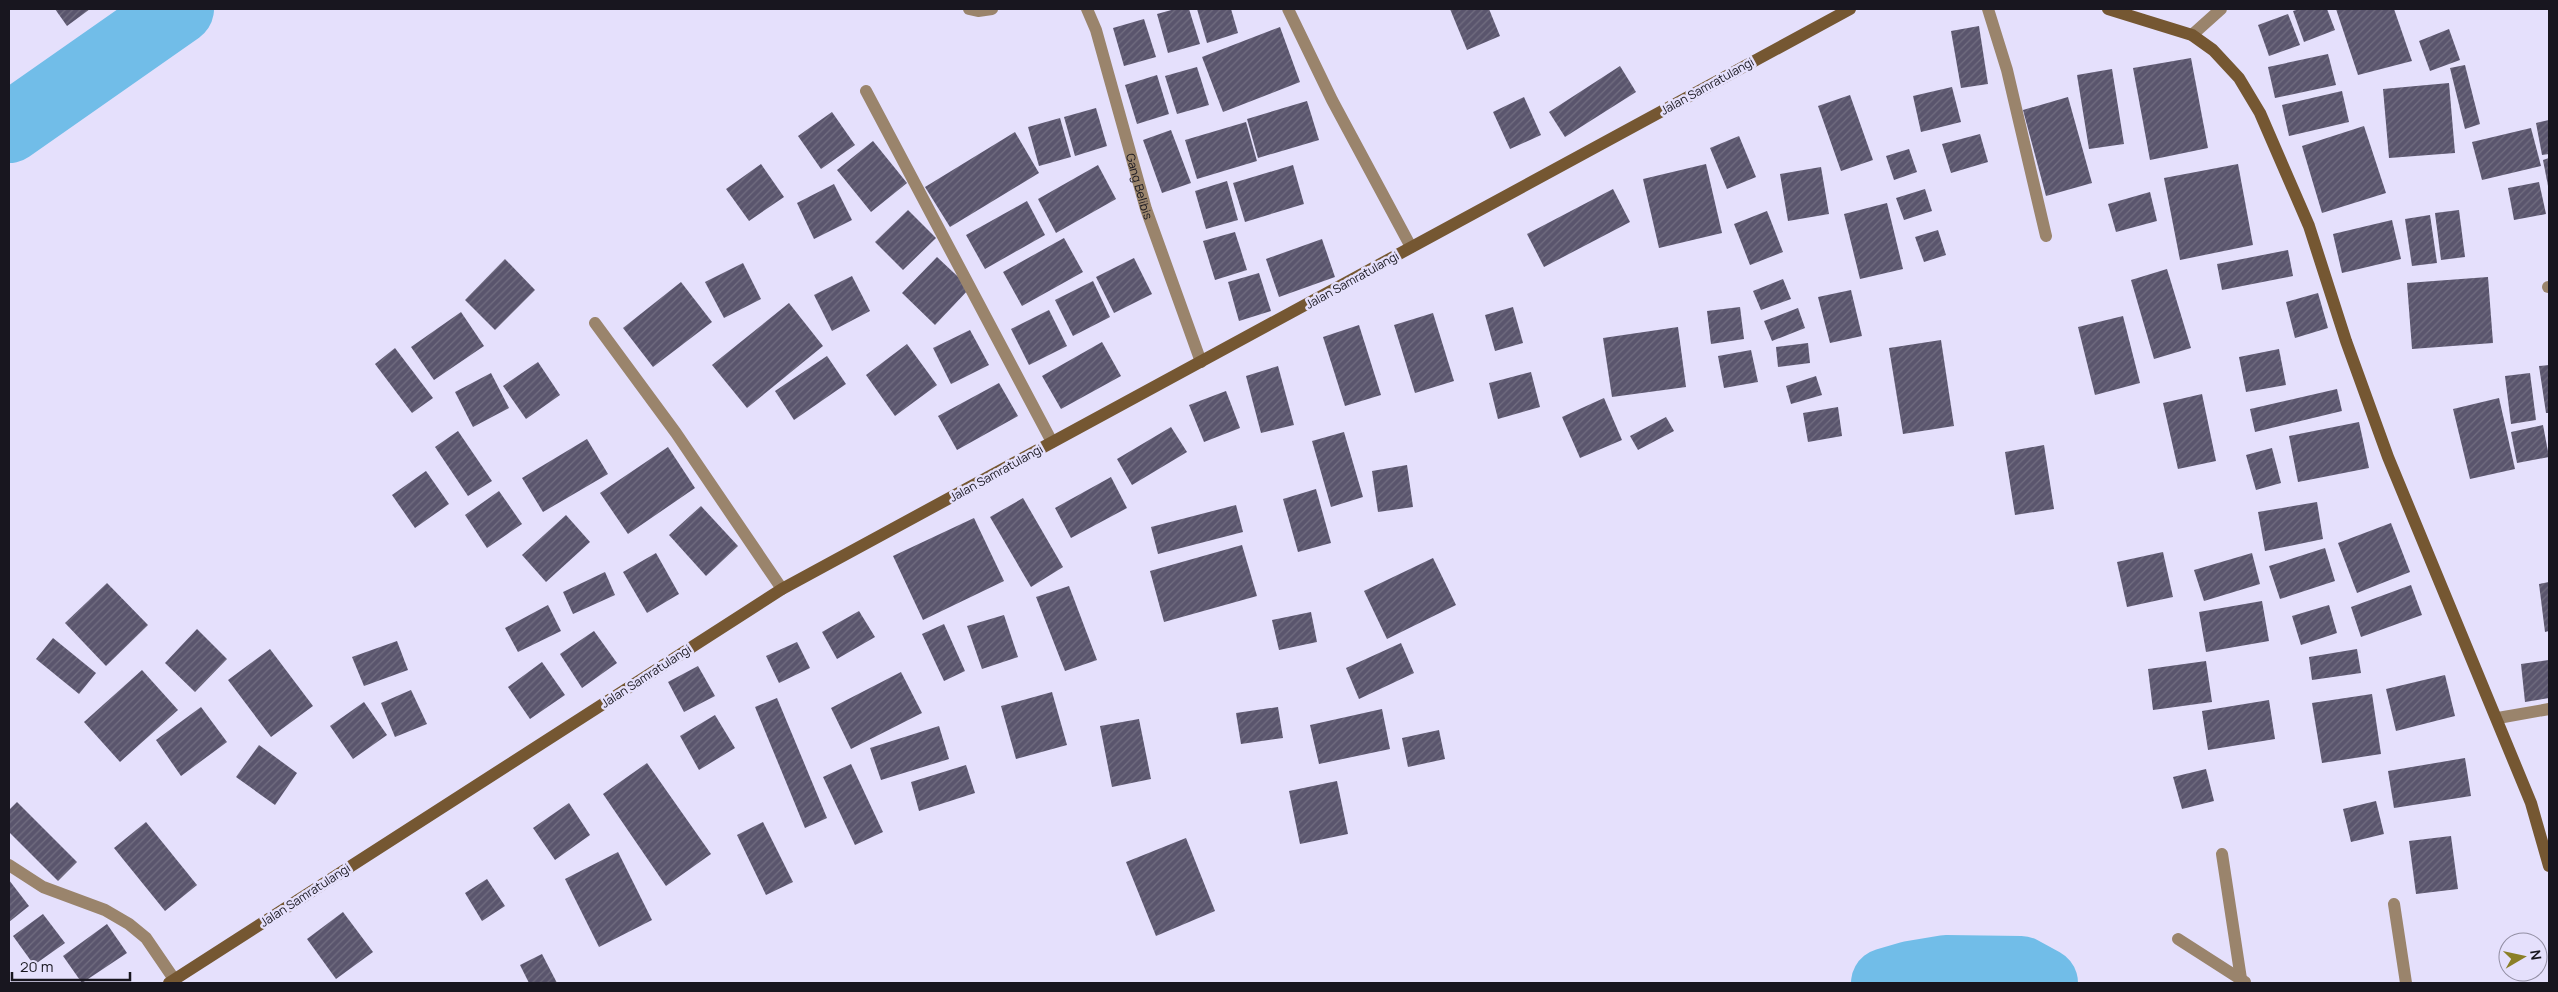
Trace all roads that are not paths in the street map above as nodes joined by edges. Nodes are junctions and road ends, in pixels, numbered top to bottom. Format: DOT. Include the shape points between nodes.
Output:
graph roads {
  1 [pos="969,9"];
  2 [pos="992,9"];
  3 [pos="1087,9"];
  4 [pos="1288,9"];
  5 [pos="1850,9"];
  6 [pos="1988,9"];
  7 [pos="2108,9"];
  8 [pos="2221,9"];
  9 [pos="2192,35"];
  10 [pos="866,92"];
  11 [pos="2046,236"];
  12 [pos="1411,247"];
  13 [pos="595,323"];
  14 [pos="1201,362"];
  15 [pos="1052,442"];
  16 [pos="782,589"];
  17 [pos="2549,710"];
  18 [pos="2498,718"];
  19 [pos="2222,854"];
  20 [pos="9,865"];
  21 [pos="2549,866"];
  22 [pos="2394,904"];
  23 [pos="2178,939"];
  24 [pos="172,981"];
  25 [pos="2244,981"];
  26 [pos="2406,983"];
  1 -- 2 [label="street"];
  3 -- 14 [label="street, Gang Belibis" via="1096,30 1146,210"];
  4 -- 12 [label="street" via="1332,100"];
  5 -- 12 [label="main road, Jalan Samratulangi"];
  6 -- 11 [label="street" via="2007,70"];
  7 -- 9 [label="main road"];
  8 -- 9 [label="street"];
  9 -- 18 [label="main road" via="2213,50 2238,78 2260,113 2309,226 2388,457"];
  10 -- 15 [label="street"];
  12 -- 14 [label="main road, Jalan Samratulangi"];
  13 -- 16 [label="street" via="676,433"];
  14 -- 15 [label="main road, Jalan Samratulangi"];
  15 -- 16 [label="main road, Jalan Samratulangi"];
  16 -- 24 [label="main road, Jalan Samratulangi"];
  17 -- 18 [label="street"];
  18 -- 21 [label="main road" via="2531,803"];
  19 -- 25 [label="street"];
  20 -- 24 [label="street" via="43,887 105,910 129,924 146,938"];
  22 -- 26 [label="street"];
  23 -- 25 [label="street"];
}
